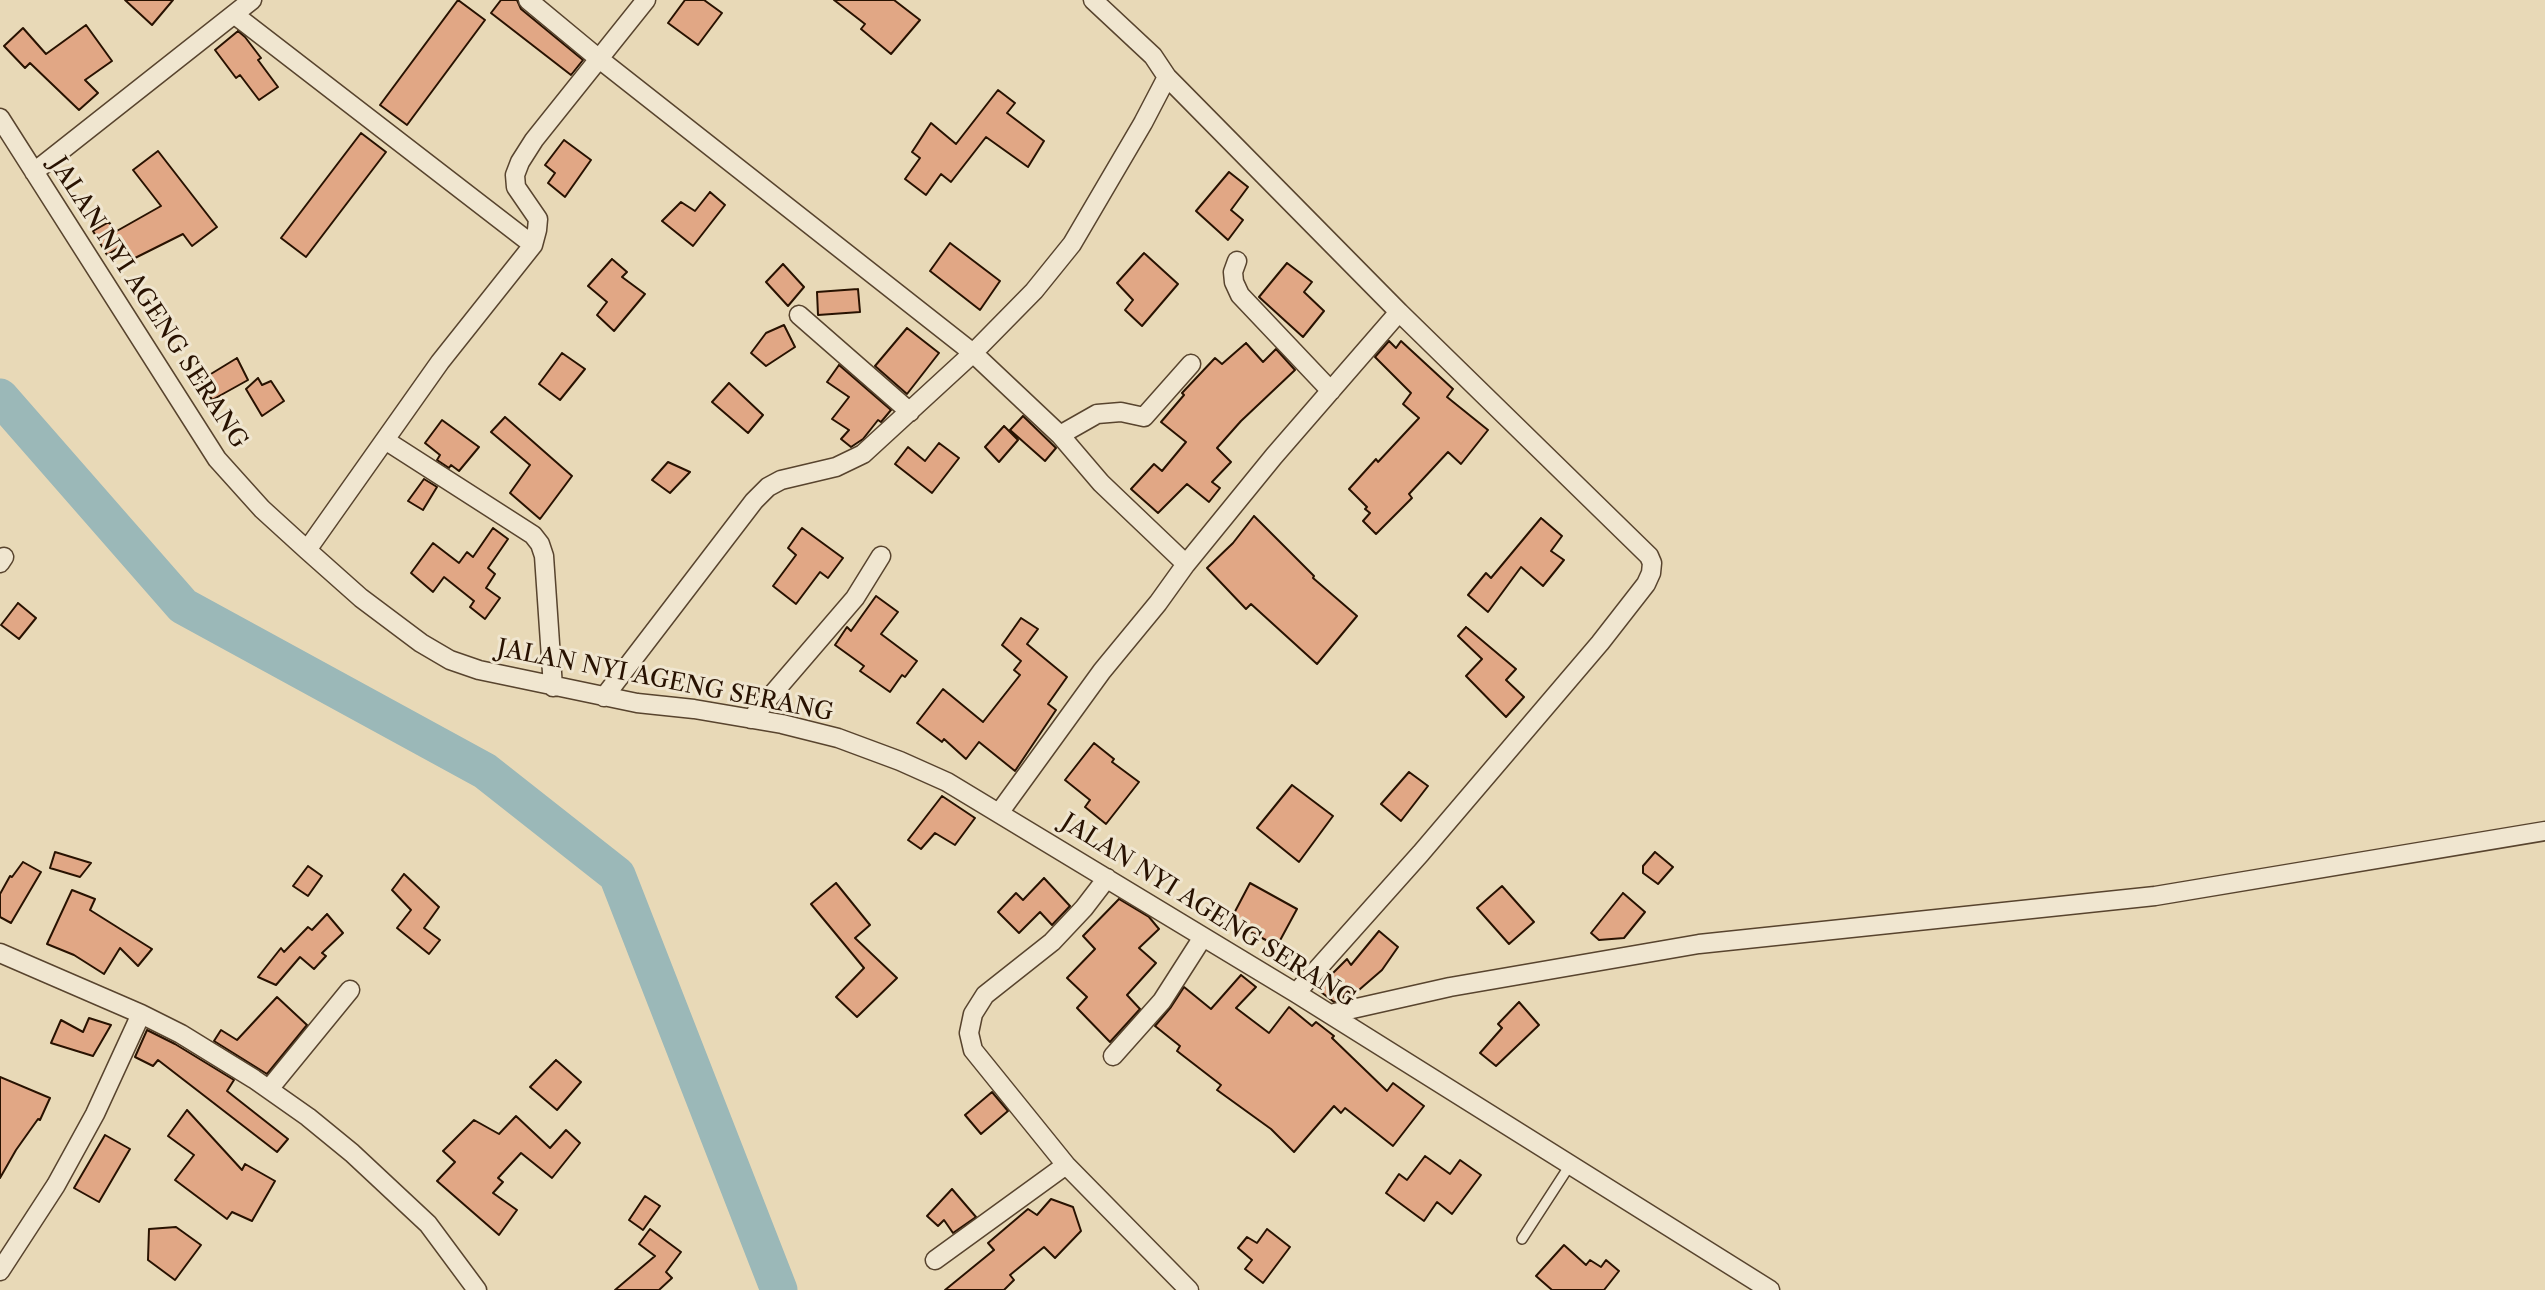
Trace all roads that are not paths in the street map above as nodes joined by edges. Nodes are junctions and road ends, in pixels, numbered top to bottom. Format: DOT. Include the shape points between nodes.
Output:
graph roads {
  1 [pos="252,0"];
  2 [pos="527,0"];
  3 [pos="646,0"];
  4 [pos="1093,0"];
  5 [pos="234,15"];
  6 [pos="598,58"];
  7 [pos="1167,77"];
  8 [pos="0,118"];
  9 [pos="34,172"];
  10 [pos="533,245"];
  11 [pos="1237,261"];
  12 [pos="1399,312"];
  13 [pos="799,315"];
  14 [pos="973,353"];
  15 [pos="1191,364"];
  16 [pos="1331,391"];
  17 [pos="910,411"];
  18 [pos="1060,435"];
  19 [pos="384,440"];
  20 [pos="307,551"];
  21 [pos="881,556"];
  22 [pos="1186,564"];
  23 [pos="553,687"];
  24 [pos="604,697"];
  25 [pos="751,719"];
  26 [pos="999,813"];
  27 [pos="2545,831"];
  28 [pos="1107,877"];
  29 [pos="1203,937"];
  30 [pos="0,953"];
  31 [pos="350,990"];
  32 [pos="1296,993"];
  33 [pos="141,1014"];
  34 [pos="1330,1014"];
  35 [pos="1113,1056"];
  36 [pos="269,1090"];
  37 [pos="1066,1165"];
  38 [pos="1570,1165"];
  39 [pos="1522,1239"];
  40 [pos="935,1260"];
  41 [pos="0,1270"];
  42 [pos="477,1290"];
  43 [pos="1189,1290"];
  44 [pos="1770,1290"];
  1 -- 5 [label="street"];
  2 -- 6 [label="street"];
  3 -- 6 [label="street"];
  4 -- 7 [label="street" via="1153,57"];
  5 -- 9 [label="street"];
  5 -- 10 [label="street"];
  6 -- 10 [label="street" via="534,140 515,175 516,187 538,219"];
  6 -- 14 [label="street"];
  7 -- 12 [label="street"];
  7 -- 14 [label="street" via="1072,244"];
  8 -- 9 [label="street, JALAN NYI AGENG SERANG"];
  9 -- 20 [label="street, JALAN NYI AGENG SERANG" via="217,459"];
  10 -- 19 [label="street"];
  11 -- 16 [label="street" via="1233,272 1240,295"];
  12 -- 16 [label="street"];
  12 -- 32 [label="street" via="1649,556 1651,573 1600,643"];
  13 -- 17 [label="street"];
  14 -- 17 [label="street"];
  14 -- 18 [label="street"];
  15 -- 18 [label="street" via="1144,417 1097,414"];
  16 -- 22 [label="street"];
  17 -- 24 [label="street" via="849,462 768,486"];
  18 -- 22 [label="street" via="1101,483"];
  19 -- 20 [label="street"];
  19 -- 23 [label="street" via="533,535 540,544"];
  20 -- 23 [label="street, JALAN NYI AGENG SERANG" via="361,598 450,660"];
  21 -- 25 [label="street" via="855,598"];
  22 -- 26 [label="street"];
  23 -- 24 [label="street, JALAN NYI AGENG SERANG"];
  24 -- 25 [label="street, JALAN NYI AGENG SERANG"];
  25 -- 26 [label="street, JALAN NYI AGENG SERANG" via="838,738 900,761"];
  26 -- 28 [label="street, JALAN NYI AGENG SERANG"];
  27 -- 34 [label="street" via="2155,896 1699,944 1450,987"];
  28 -- 29 [label="street, JALAN NYI AGENG SERANG"];
  28 -- 37 [label="street" via="1052,942 985,995 973,1014 969,1033 974,1050"];
  29 -- 32 [label="street, JALAN NYI AGENG SERANG"];
  29 -- 35 [label="street" via="1162,1001"];
  30 -- 33 [label="street"];
  31 -- 36 [label="street"];
  32 -- 34 [label="street, JALAN NYI AGENG SERANG"];
  33 -- 36 [label="street"];
  33 -- 41 [label="street" via="96,1114"];
  34 -- 38 [label="street, JALAN NYI AGENG SERANG"];
  36 -- 42 [label="street" via="352,1153 428,1224"];
  37 -- 40 [label="street"];
  37 -- 43 [label="street"];
  38 -- 39 [label="lane"];
  38 -- 44 [label="street, JALAN NYI AGENG SERANG"];
}
